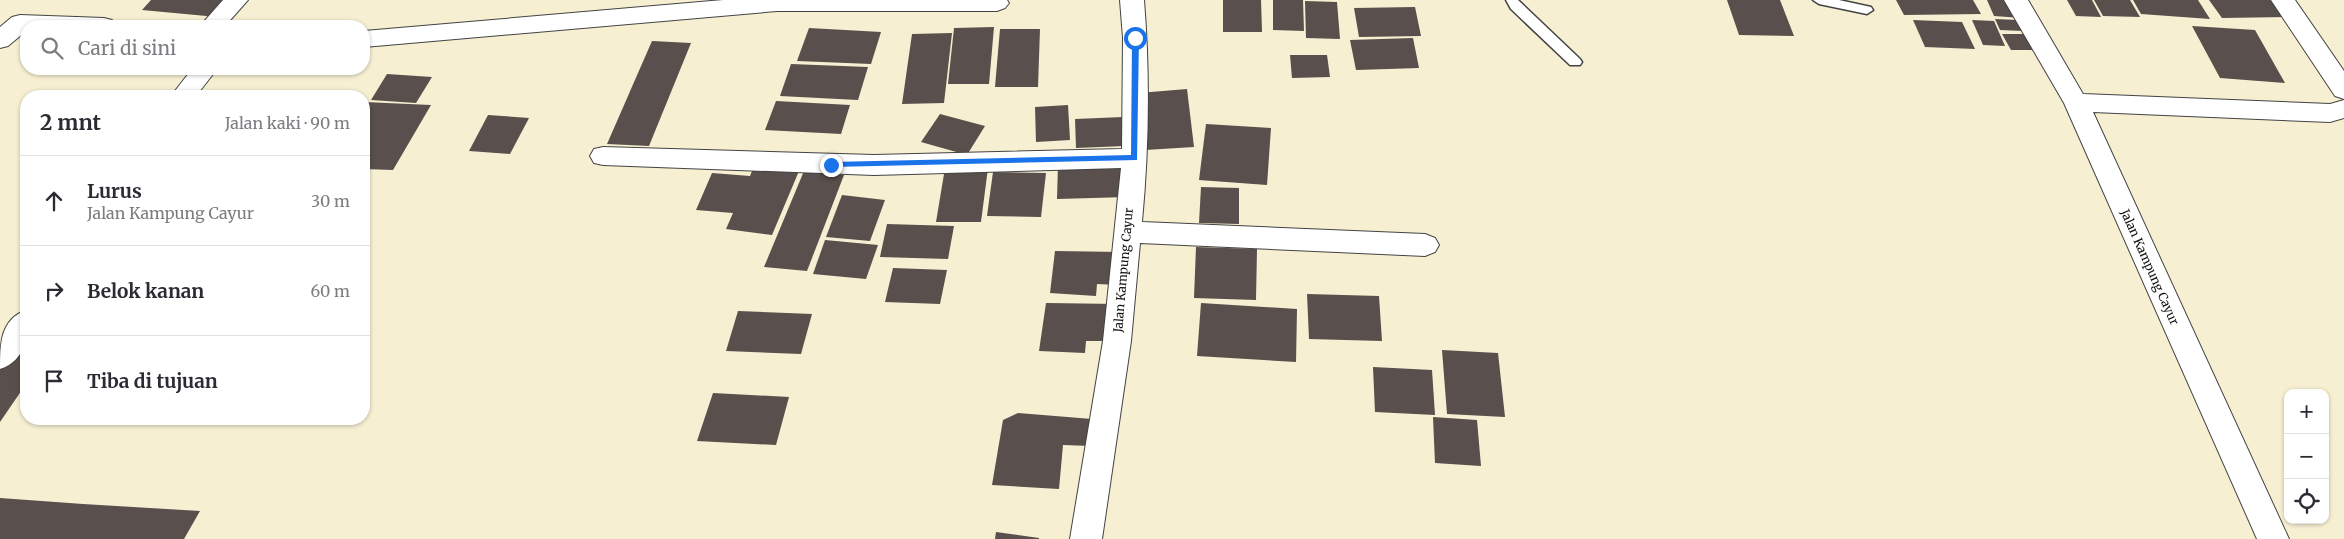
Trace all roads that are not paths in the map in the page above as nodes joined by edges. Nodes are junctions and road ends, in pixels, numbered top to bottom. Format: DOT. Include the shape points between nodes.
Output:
graph roads {
  1 [pos="236,0"];
  2 [pos="1132,0"];
  3 [pos="1512,0"];
  4 [pos="1819,0"];
  5 [pos="2016,0"];
  6 [pos="2283,0"];
  7 [pos="1002,1"];
  8 [pos="1867,10"];
  9 [pos="10,20"];
  10 [pos="218,20"];
  11 [pos="370,38"];
  12 [pos="0,40"];
  13 [pos="1576,62"];
  14 [pos="199,75"];
  15 [pos="188,90"];
  16 [pos="2344,90"];
  17 [pos="2076,103"];
  18 [pos="2344,109"];
  19 [pos="603,156"];
  20 [pos="1134,158"];
  21 [pos="1127,232"];
  22 [pos="1425,246"];
  23 [pos="20,330"];
  24 [pos="0,356"];
  25 [pos="1086,539"];
  26 [pos="2273,539"];
  1 -- 10 [label="street"];
  2 -- 20 [label="street, Jalan Kampung Cayur" via="1135,38"];
  3 -- 13 [label="lane"];
  4 -- 8 [label="lane"];
  5 -- 17 [label="street, Jalan Kampung Cayur"];
  6 -- 16 [label="street"];
  7 -- 11 [label="street" via="777,3"];
  9 -- 12 [label="street"];
  14 -- 15 [label="street"];
  17 -- 18 [label="street" via="2330,112"];
  17 -- 26 [label="street, Jalan Kampung Cayur"];
  19 -- 20 [label="street" via="874,165"];
  20 -- 21 [label="street, Jalan Kampung Cayur"];
  21 -- 22 [label="street"];
  21 -- 25 [label="street, Jalan Kampung Cayur" via="1117,341"];
  23 -- 24 [label="street"];
}
